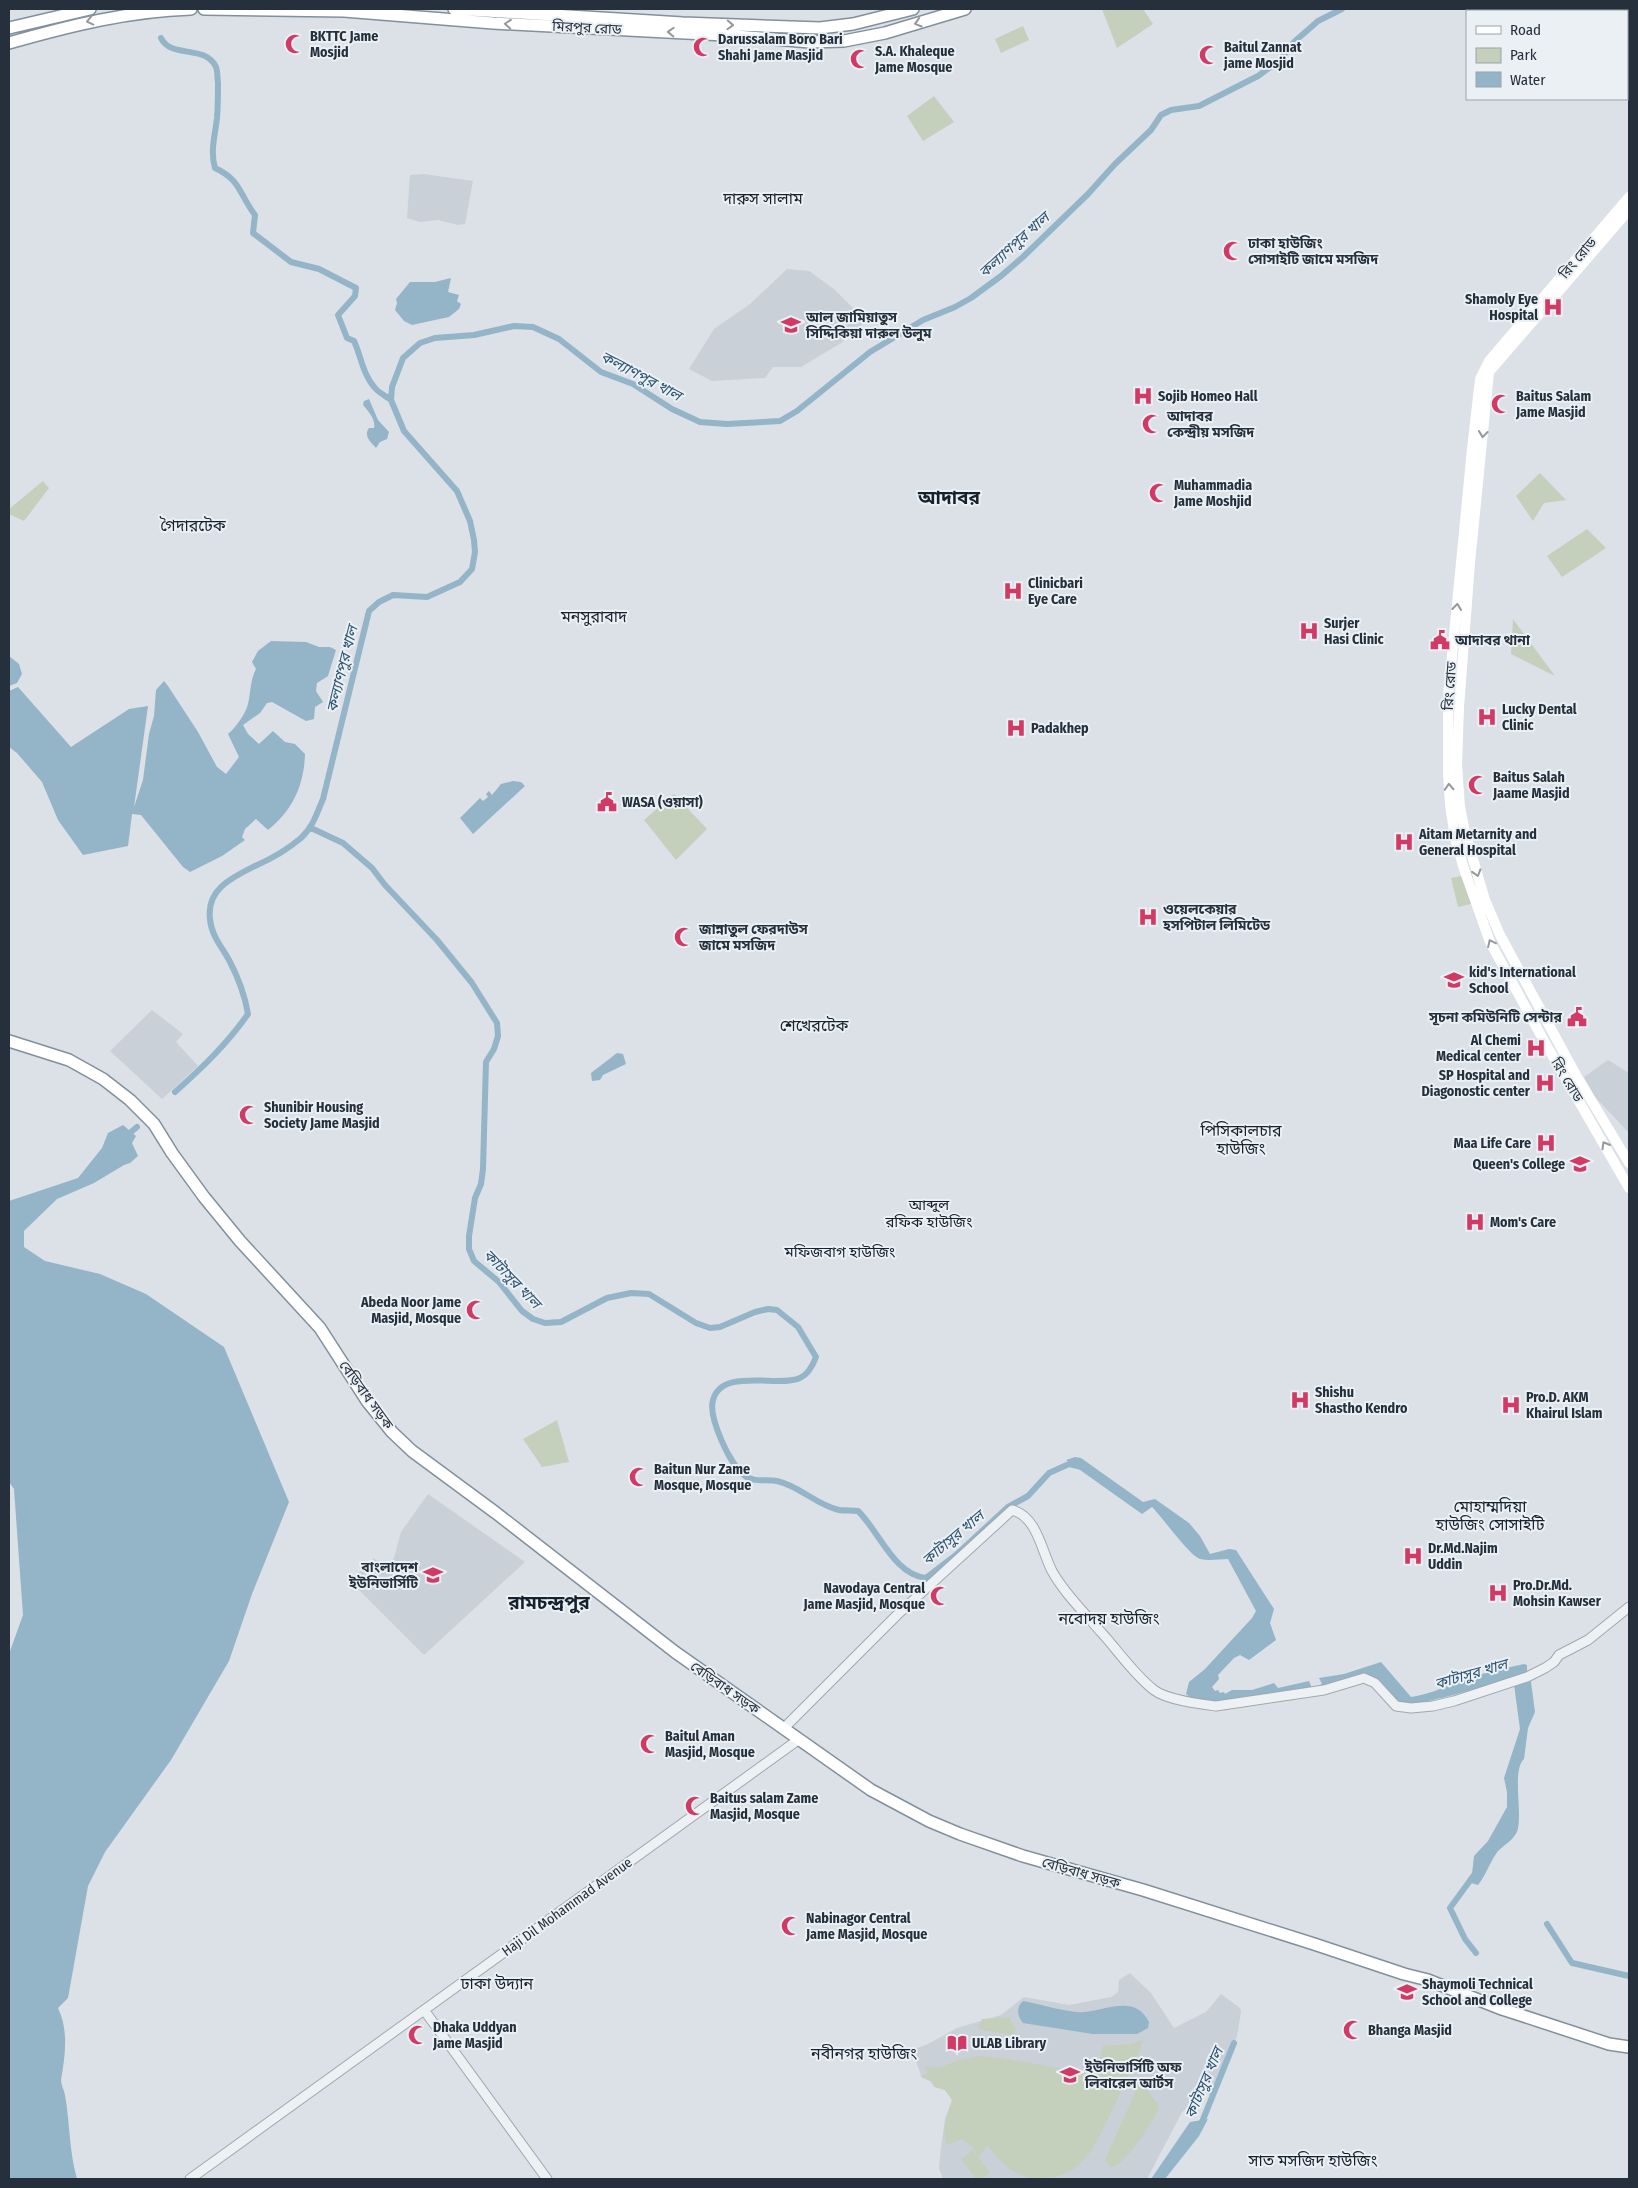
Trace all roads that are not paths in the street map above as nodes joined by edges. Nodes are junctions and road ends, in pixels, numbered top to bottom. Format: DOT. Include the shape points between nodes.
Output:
graph roads {
  1 [pos="90,9"];
  2 [pos="191,9"];
  3 [pos="204,9"];
  4 [pos="454,9"];
  5 [pos="913,9"];
  6 [pos="965,9"];
  7 [pos="861,22"];
  8 [pos="9,28"];
  9 [pos="863,37"];
  10 [pos="9,43"];
  11 [pos="1629,197"];
  12 [pos="1629,210"];
  13 [pos="9,1041"];
  14 [pos="1629,1163"];
  15 [pos="1629,1188"];
  16 [pos="1629,1607"];
  17 [pos="782,1729"];
  18 [pos="798,1740"];
  19 [pos="424,2010"];
  20 [pos="1629,2047"];
  21 [pos="190,2179"];
  22 [pos="547,2179"];
  1 -- 8 [label="highway"];
  2 -- 10 [label="highway, one-way" via="114,16"];
  9 -- 3 [label="highway, মিরপুর রোড, one-way" via="810,42 344,11"];
  4 -- 7 [label="highway, মিরপুর রোড, one-way" via="820,28"];
  5 -- 7 [label="highway, মিরপুর রোড"];
  6 -- 9 [label="highway, মিরপুর রোড, one-way"];
  7 -- 9 [label="highway"];
  15 -- 11 [label="main road, রিং রোড, one-way" via="1490,942 1456,838 1450,804 1448,719 1480,379 1489,361"];
  12 -- 14 [label="main road, রিং রোড, one-way" via="1490,372 1470,563 1457,765 1465,832 1485,900 1500,935 1571,1067"];
  13 -- 17 [label="highway, বেড়িবাধ সড়ক" via="69,1060 119,1091 154,1124 204,1197 320,1328 367,1401 412,1451 674,1652"];
  16 -- 17 [label="street" via="1588,1640 1559,1655 1545,1668 1454,1701 1411,1708 1396,1706 1375,1682 1364,1678 1324,1690 1216,1706 1155,1691 1052,1572 1040,1540 1026,1519 1012,1510 903,1609"];
  17 -- 18 [label="highway, বেড়িবাধ সড়ক"];
  18 -- 19 [label="street, Haji Dil Mohammad Avenue"];
  18 -- 20 [label="highway, বেড়িবাধ সড়ক" via="872,1790 960,1834 1428,1980 1499,2008 1609,2044"];
  19 -- 21 [label="street, Haji Dil Mohammad Avenue"];
  19 -- 22 [label="street"];
}
